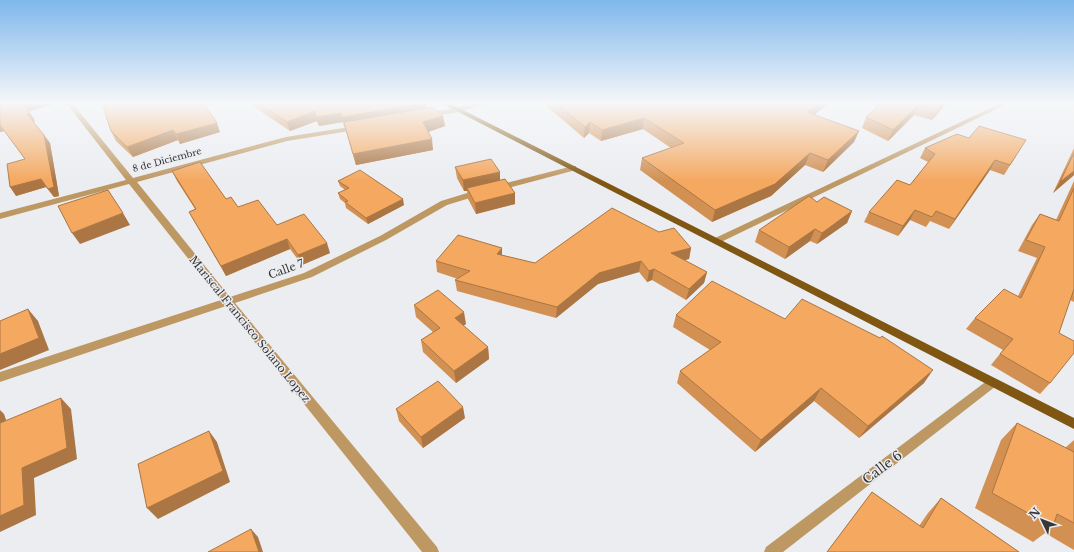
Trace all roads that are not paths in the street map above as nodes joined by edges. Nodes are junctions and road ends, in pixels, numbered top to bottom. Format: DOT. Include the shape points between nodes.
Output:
graph roads {
  1 [pos="90,130"];
  2 [pos="343,130"];
  3 [pos="498,130"];
  4 [pos="950,130"];
  5 [pos="573,168"];
  6 [pos="130,181"];
  7 [pos="0,216"];
  8 [pos="716,241"];
  9 [pos="228,302"];
  10 [pos="0,376"];
  11 [pos="992,383"];
  12 [pos="1074,424"];
  13 [pos="432,552"];
  14 [pos="771,552"];
  1 -- 6 [label="street, Mariscal Francisco Solano Lopez"];
  2 -- 6 [label="street, 8 de Diciembre" via="286,140"];
  3 -- 5 [label="main road"];
  4 -- 8 [label="street"];
  5 -- 8 [label="main road"];
  5 -- 9 [label="street, Calle 7" via="444,203 383,238 308,275"];
  6 -- 7 [label="street, 8 de Diciembre"];
  6 -- 9 [label="street, Mariscal Francisco Solano Lopez"];
  8 -- 11 [label="main road"];
  9 -- 10 [label="street, Calle 7"];
  9 -- 13 [label="street, Mariscal Francisco Solano Lopez"];
  11 -- 12 [label="main road"];
  11 -- 14 [label="street, Calle 6"];
}
